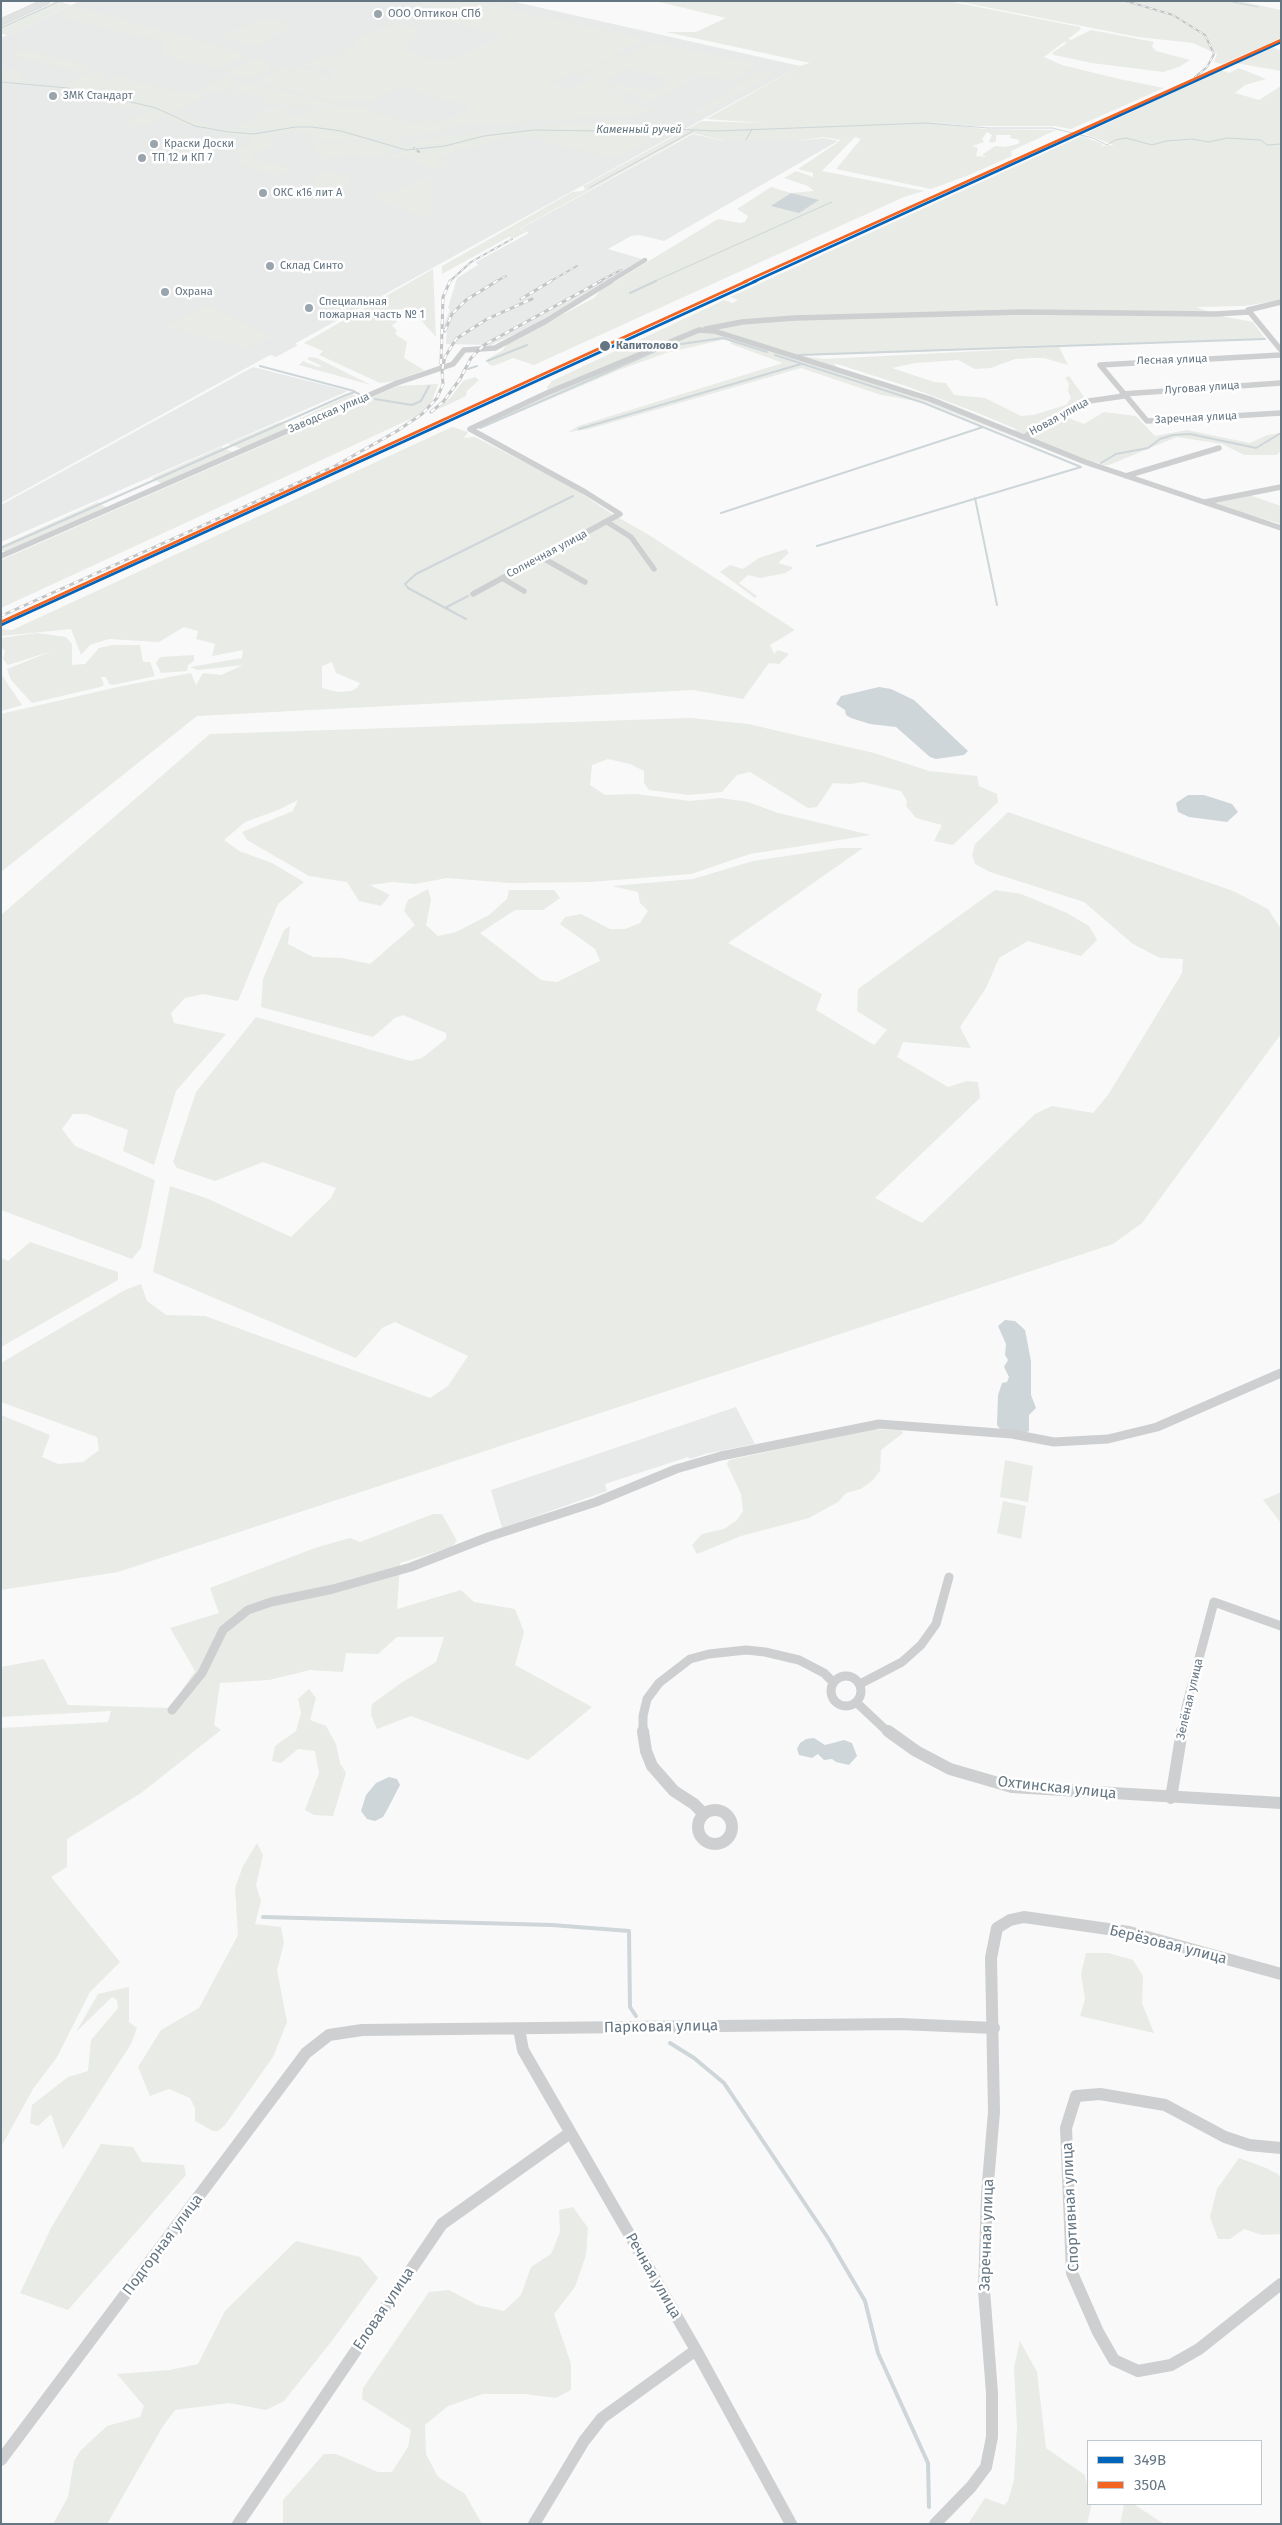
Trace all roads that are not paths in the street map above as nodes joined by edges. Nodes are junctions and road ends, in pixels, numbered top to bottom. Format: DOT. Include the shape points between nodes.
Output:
graph roads {
  1 [pos="48,1"];
  2 [pos="1,22"];
  3 [pos="645,260"];
  4 [pos="1281,302"];
  5 [pos="1249,312"];
  6 [pos="704,330"];
  7 [pos="1281,350"];
  8 [pos="1281,355"];
  9 [pos="1281,383"];
  10 [pos="1123,395"];
  11 [pos="1281,413"];
  12 [pos="1024,437"];
  13 [pos="1219,448"];
  14 [pos="1126,476"];
  15 [pos="1281,487"];
  16 [pos="1205,502"];
  17 [pos="607,522"];
  18 [pos="1281,528"];
  19 [pos="1,556"];
  20 [pos="540,557"];
  21 [pos="654,569"];
  22 [pos="502,578"];
  23 [pos="585,582"];
  24 [pos="524,591"];
  25 [pos="473,594"];
  26 [pos="1281,1373"];
  27 [pos="949,1577"];
  28 [pos="1214,1602"];
  29 [pos="1281,1626"];
  30 [pos="833,1682"];
  31 [pos="860,1684"];
  32 [pos="856,1702"];
  33 [pos="172,1710"];
  34 [pos="1171,1798"];
  35 [pos="1281,1803"];
  36 [pos="704,1814"];
  37 [pos="997,1928"];
  38 [pos="1281,1974"];
  39 [pos="994,2028"];
  40 [pos="518,2029"];
  41 [pos="329,2035"];
  42 [pos="570,2133"];
  43 [pos="1281,2148"];
  44 [pos="1281,2284"];
  45 [pos="696,2350"];
  46 [pos="1,2460"];
  47 [pos="238,2524"];
  48 [pos="534,2524"];
  49 [pos="791,2524"];
  50 [pos="935,2524"];
  1 -- 2 [label="main road"];
  3 -- 19 [label="street, Заводская улица" via="546,321 495,348 464,350 453,364 397,383"];
  4 -- 5 [label="street" via="1249,308"];
  5 -- 6 [label="street" via="794,318 742,322"];
  5 -- 7 [label="street"];
  6 -- 12 [label="street" via="930,400"];
  6 -- 17 [label="street, Солнечная улица" via="679,336 470,429 620,514"];
  8 -- 10 [label="street, Лесная улица" via="1101,364"];
  9 -- 10 [label="street, Луговая улица"];
  10 -- 11 [label="street, Заречная улица" via="1143,418 1151,421"];
  10 -- 12 [label="street, Новая улица" via="1082,402"];
  12 -- 14 [label="street"];
  13 -- 14 [label="street"];
  14 -- 16 [label="street"];
  15 -- 16 [label="street"];
  16 -- 18 [label="street"];
  17 -- 20 [label="street, Солнечная улица"];
  17 -- 21 [label="street" via="631,537"];
  20 -- 22 [label="street, Солнечная улица"];
  20 -- 23 [label="street"];
  22 -- 24 [label="street"];
  22 -- 25 [label="street, Солнечная улица"];
  26 -- 33 [label="street" via="1157,1427 1108,1438 1054,1442 1012,1434 879,1424 676,1468 596,1502 488,1537 412,1567 248,1610 222,1630 202,1673"];
  27 -- 31 [label="street" via="936,1624 921,1645 902,1662"];
  28 -- 29 [label="street"];
  28 -- 34 [label="street, Зелёная улица" via="1186,1706"];
  30 -- 31 [label="street" via="846,1676"];
  30 -- 32 [label="street" via="829,1690 832,1698 846,1706"];
  30 -- 36 [label="street" via="800,1660 746,1650 690,1659 659,1683 647,1699 643,1716 646,1751 652,1766 674,1791"];
  31 -- 32 [label="street" via="862,1692"];
  32 -- 34 [label="street, Охтинская улица" via="891,1734 916,1751 978,1778 1012,1787"];
  34 -- 35 [label="street, Охтинская улица"];
  37 -- 38 [label="street, Берёзовая улица" via="1010,1920 1024,1918 1129,1932"];
  37 -- 39 [label="street, Заречная улица" via="991,1958"];
  39 -- 40 [label="street, Парковая улица" via="890,2024"];
  39 -- 50 [label="street, Заречная улица" via="994,2112 984,2290 992,2437 986,2467"];
  40 -- 41 [label="street, Парковая улица" via="362,2030"];
  40 -- 42 [label="street, Речная улица" via="523,2050"];
  41 -- 46 [label="street, Подгорная улица" via="306,2053"];
  42 -- 45 [label="street, Речная улица"];
  42 -- 47 [label="street, Еловая улица" via="442,2224"];
  43 -- 44 [label="street, Спортивная улица" via="1249,2145 1225,2137 1165,2106 1100,2094 1076,2096 1066,2128 1072,2272 1114,2360 1138,2371 1171,2365 1199,2349"];
  45 -- 48 [label="street" via="602,2418 584,2441"];
  45 -- 49 [label="street, Речная улица"];
}
